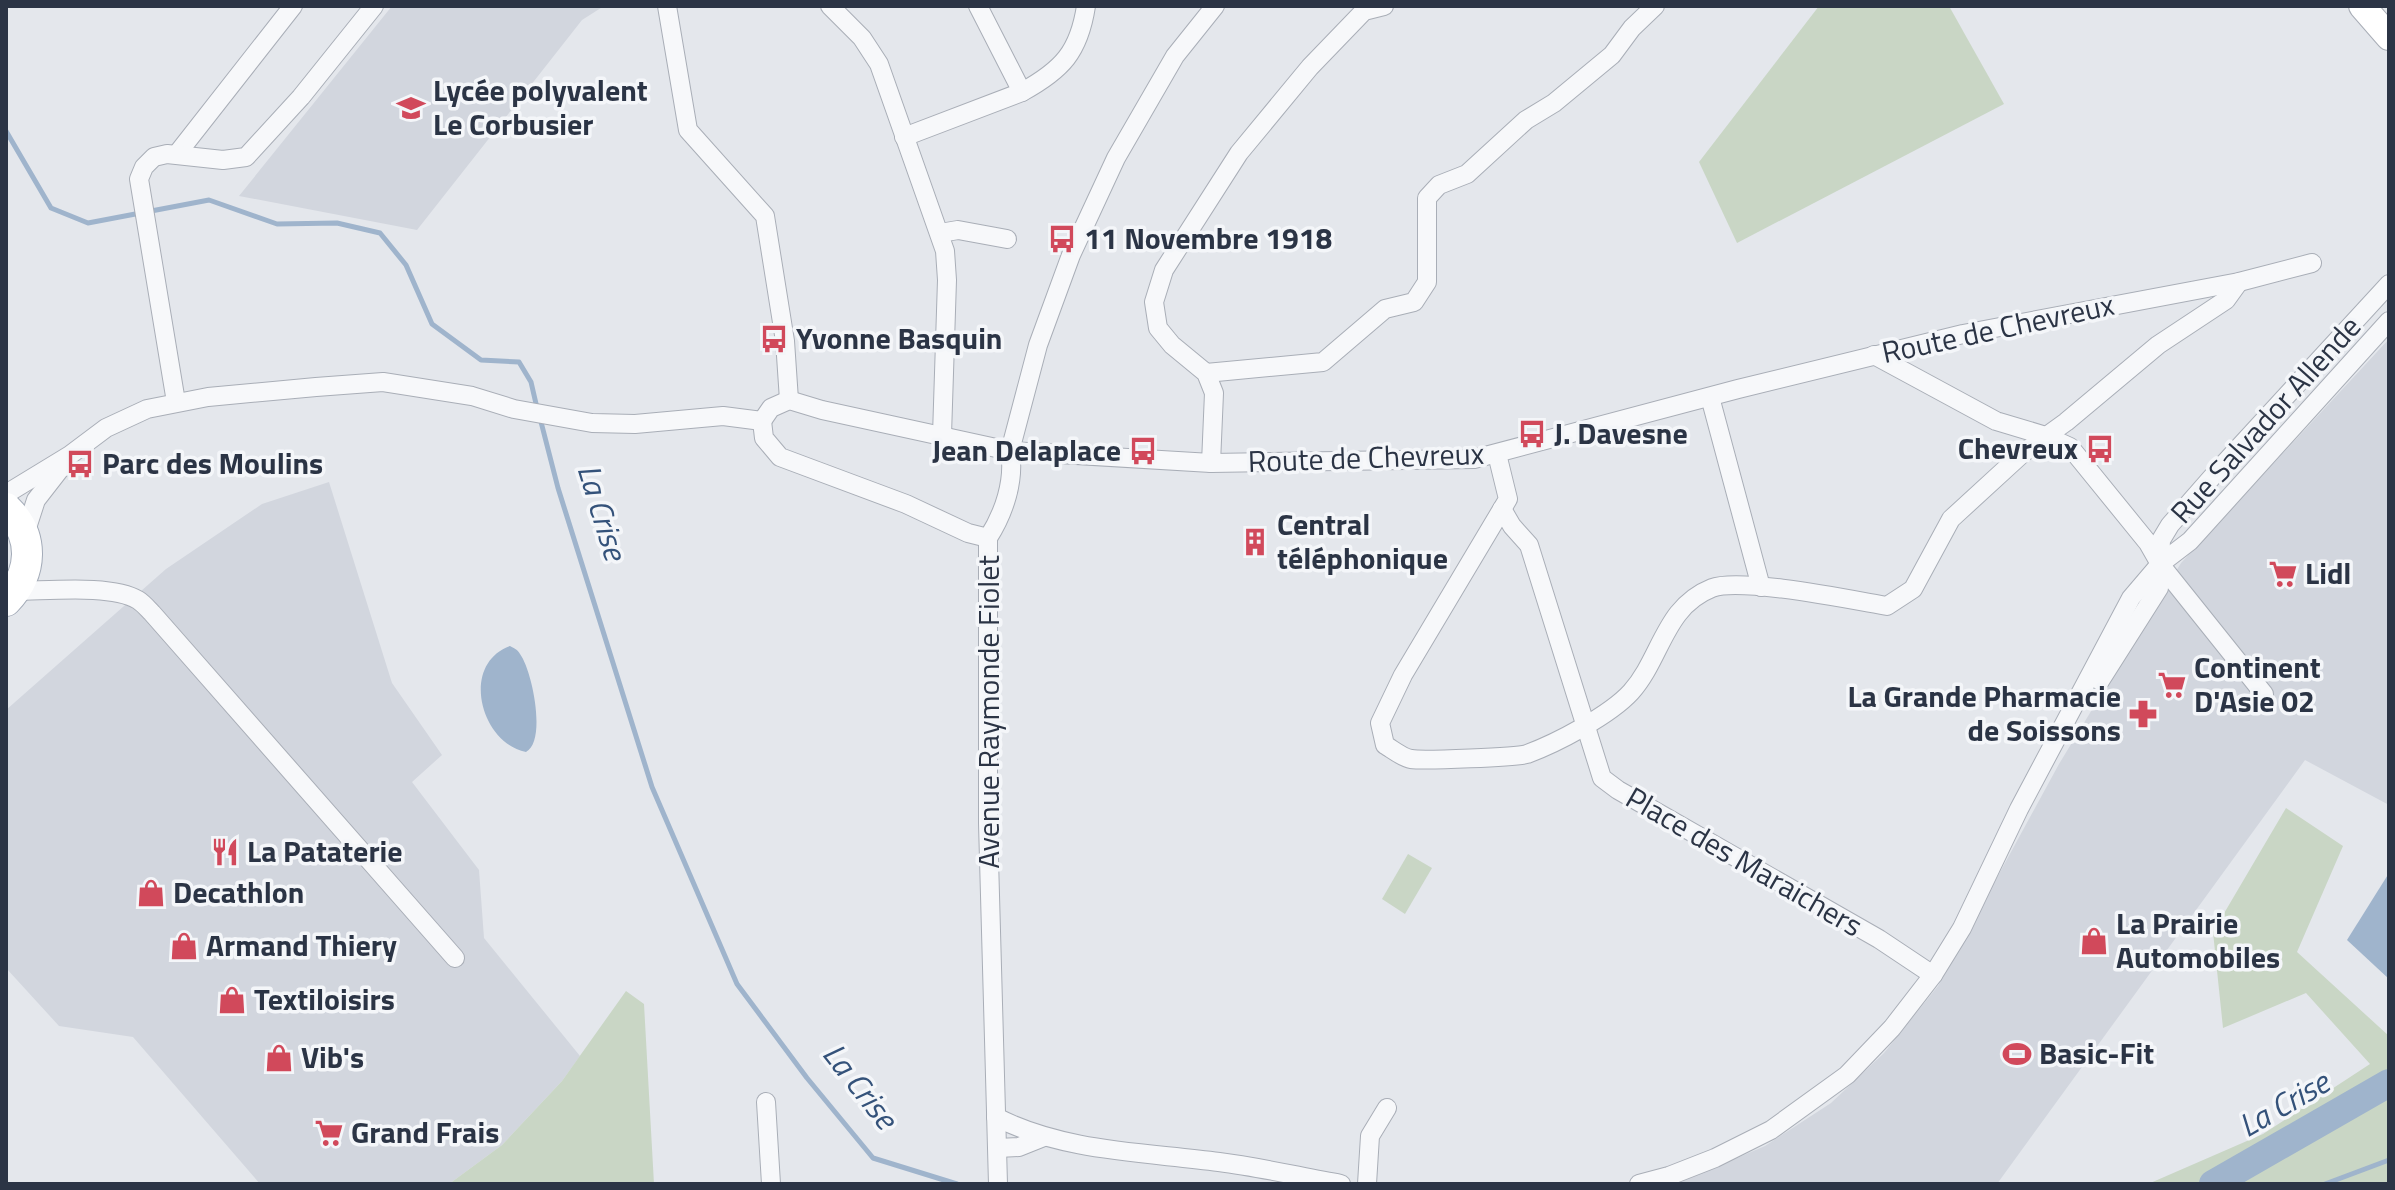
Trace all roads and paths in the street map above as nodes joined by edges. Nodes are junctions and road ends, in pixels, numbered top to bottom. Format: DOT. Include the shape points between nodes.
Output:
graph roads {
  1 [pos="293,6"];
  2 [pos="374,6"];
  3 [pos="667,6"];
  4 [pos="830,6"];
  5 [pos="978,6"];
  6 [pos="1086,6"];
  7 [pos="1215,6"];
  8 [pos="1384,6"];
  9 [pos="1655,6"];
  10 [pos="2362,6"];
  11 [pos="2389,37"];
  12 [pos="1022,92"];
  13 [pos="904,137"];
  14 [pos="177,154"];
  15 [pos="940,233"];
  16 [pos="1007,239"];
  17 [pos="2312,263"];
  18 [pos="2239,282"];
  19 [pos="2389,284"];
  20 [pos="2389,321"];
  21 [pos="1874,355"];
  22 [pos="1206,373"];
  23 [pos="1710,397"];
  24 [pos="789,400"];
  25 [pos="176,402"];
  26 [pos="762,421"];
  27 [pos="942,435"];
  28 [pos="2046,436"];
  29 [pos="1010,451"];
  30 [pos="1497,454"];
  31 [pos="70,455"];
  32 [pos="1211,463"];
  33 [pos="6,494"];
  34 [pos="2187,504"];
  35 [pos="6,508"];
  36 [pos="1502,509"];
  37 [pos="2131,522"];
  38 [pos="25,534"];
  39 [pos="988,538"];
  40 [pos="2160,564"];
  41 [pos="16,586"];
  42 [pos="1761,587"];
  43 [pos="57,588"];
  44 [pos="2188,599"];
  45 [pos="2132,632"];
  46 [pos="2264,694"];
  47 [pos="1585,725"];
  48 [pos="2048,757"];
  49 [pos="455,958"];
  50 [pos="1933,975"];
  51 [pos="766,1102"];
  52 [pos="1387,1108"];
  53 [pos="996,1117"];
  54 [pos="1044,1137"];
  55 [pos="998,1148"];
  56 [pos="771,1184"];
  57 [pos="998,1184"];
  58 [pos="1341,1184"];
  59 [pos="1367,1184"];
  60 [pos="1639,1184"];
  1 -- 14 [label="street"];
  2 -- 14 [label="street" via="246,157"];
  3 -- 24 [label="street" via="688,130 765,216"];
  4 -- 13 [label="street" via="879,64"];
  5 -- 12 [label="street"];
  6 -- 12 [label="street" via="1071,55"];
  7 -- 29 [label="street, Avenue Raymonde Fiolet" via="1175,56 1116,158 1071,255 1038,345"];
  8 -- 22 [label="street" via="1364,11 1310,67 1239,153 1164,270 1154,302 1158,328"];
  9 -- 22 [label="street" via="1612,55 1526,120 1467,174 1439,185 1427,198 1427,282 1414,302 1385,309 1323,362"];
  10 -- 11 [label="main road"];
  12 -- 13 [label="street"];
  13 -- 15 [label="street"];
  14 -- 25 [label="street" via="154,157 139,179"];
  15 -- 16 [label="street" via="958,230"];
  15 -- 27 [label="street" via="947,280"];
  17 -- 18 [label="street, Route de Chevreux"];
  18 -- 21 [label="street, Route de Chevreux"];
  18 -- 28 [label="street" via="2226,300 2158,345"];
  19 -- 34 [label="street, Rue Salvador Allende"];
  20 -- 40 [label="street, Rue Salvador Allende" via="2190,541"];
  21 -- 23 [label="street, Route de Chevreux"];
  21 -- 28 [label="street" via="1996,421"];
  22 -- 32 [label="street" via="1214,393"];
  23 -- 30 [label="street, Route de Chevreux"];
  23 -- 42 [label="street"];
  24 -- 26 [label="street" via="771,408"];
  24 -- 27 [label="street, Route de Chevreux"];
  25 -- 26 [label="street" via="383,382 557,417 621,424 723,416"];
  25 -- 31 [label="street" via="128,416"];
  26 -- 39 [label="street" via="764,438 780,457"];
  27 -- 29 [label="street, Route de Chevreux"];
  28 -- 37 [label="street" via="2081,457"];
  28 -- 42 [label="street" via="1951,519 1913,589 1887,606"];
  29 -- 32 [label="street, Route de Chevreux"];
  29 -- 39 [label="street, Avenue Raymonde Fiolet" via="1013,466 1006,500"];
  30 -- 32 [label="street, Route de Chevreux" via="1446,461"];
  30 -- 36 [label="street" via="1508,499"];
  31 -- 33 [label="street"];
  31 -- 38 [label="street" via="36,500"];
  34 -- 37 [label="street" via="2164,521"];
  34 -- 40 [label="street, Rue Salvador Allende" via="2161,540"];
  35 -- 38 [label="main road"];
  36 -- 47 [label="street, Place des Maraichers" via="1529,545"];
  36 -- 47 [label="street" via="1403,675 1380,723 1385,745 1409,759 1525,755"];
  37 -- 40 [label="street"];
  38 -- 41 [label="main road" via="28,550"];
  39 -- 53 [label="street, Avenue Raymonde Fiolet"];
  40 -- 44 [label="street"];
  40 -- 45 [label="street, Rue Salvador Allende" via="2159,588"];
  40 -- 48 [label="street, Rue Salvador Allende" via="2131,598"];
  41 -- 43 [label="street"];
  41 -- 43 [label="street"];
  42 -- 47 [label="street" via="1714,587 1683,605 1632,691"];
  43 -- 49 [label="street" via="137,599"];
  44 -- 45 [label="street" via="2159,604"];
  44 -- 46 [label="street"];
  45 -- 48 [label="street, Rue Salvador Allende"];
  47 -- 50 [label="street, Place des Maraichers" via="1602,778 1618,790"];
  48 -- 50 [label="street, Rue Salvador Allende"];
  50 -- 60 [label="street, Rue Salvador Allende" via="1879,1042 1825,1092 1737,1148"];
  51 -- 56 [label="street"];
  52 -- 59 [label="street" via="1370,1136"];
  53 -- 54 [label="street"];
  53 -- 55 [label="street, Avenue Raymonde Fiolet"];
  54 -- 55 [label="street"];
  54 -- 58 [label="street"];
  55 -- 57 [label="street, Avenue Raymonde Fiolet"];
}
